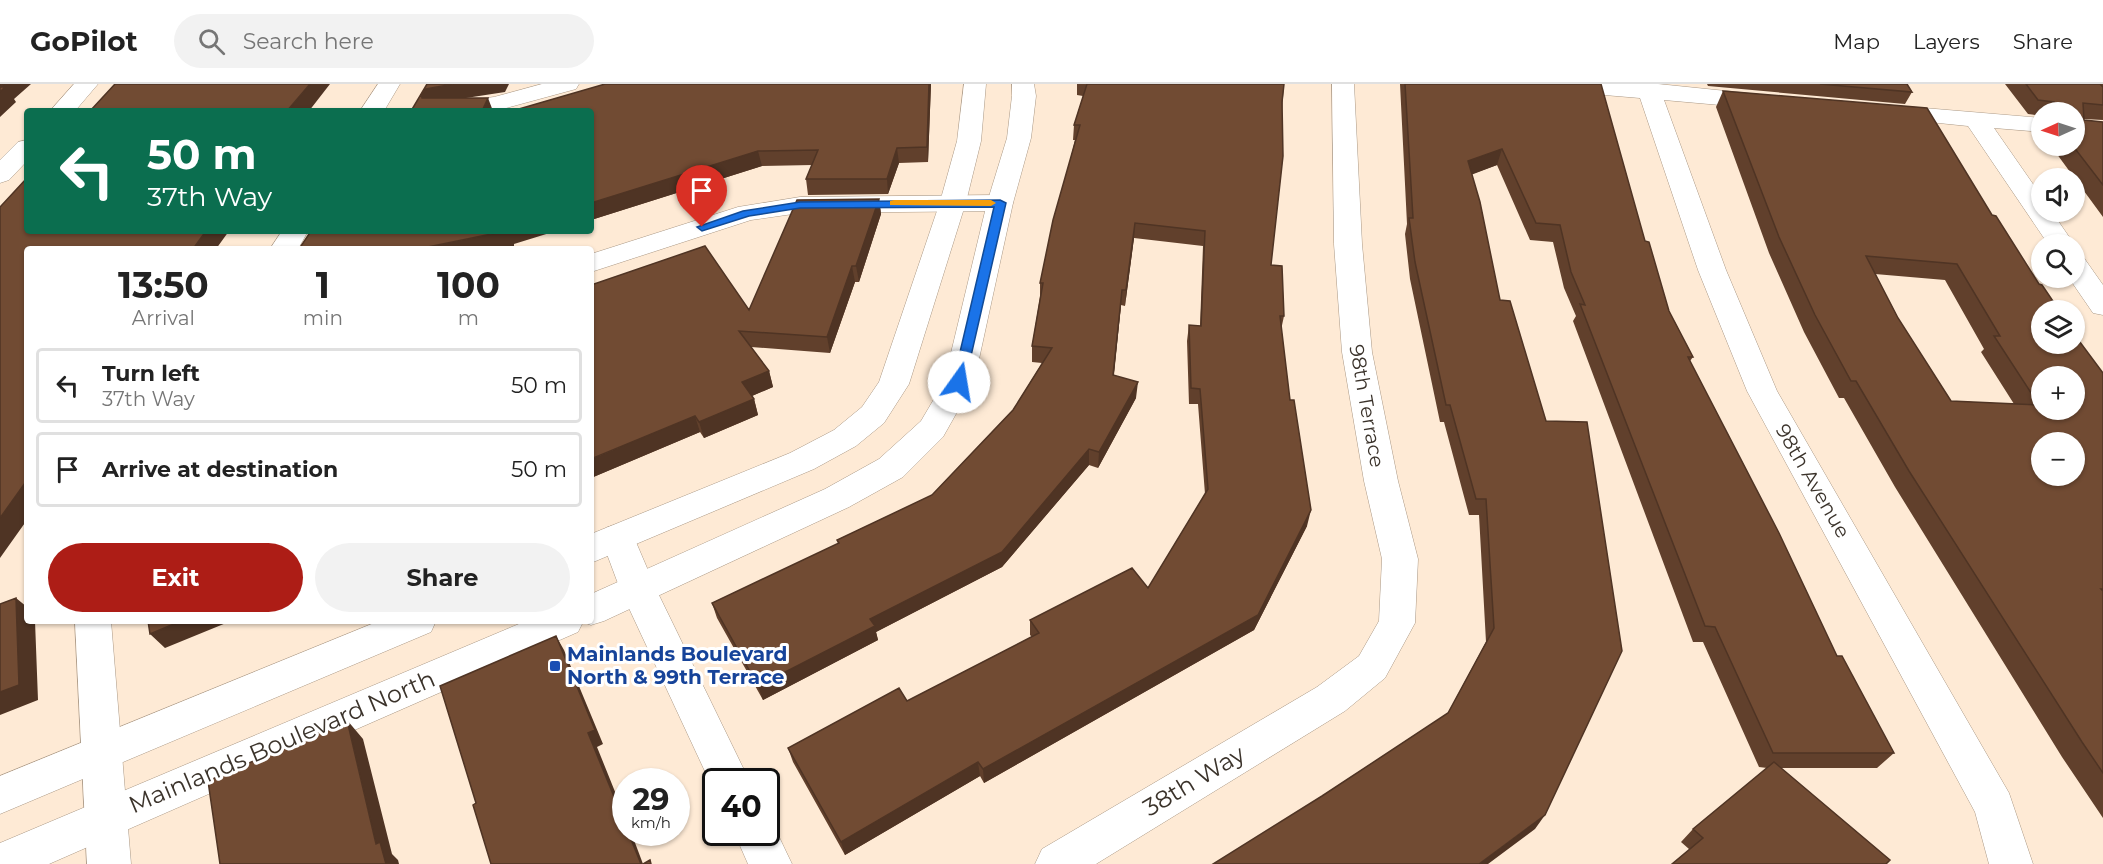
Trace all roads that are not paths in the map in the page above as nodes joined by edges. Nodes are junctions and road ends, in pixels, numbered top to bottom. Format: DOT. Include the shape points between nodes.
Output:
graph roads {
  1 [pos="87,84"];
  2 [pos="389,84"];
  3 [pos="568,84"];
  4 [pos="975,84"];
  5 [pos="1023,84"];
  6 [pos="1343,84"];
  7 [pos="1557,84"];
  8 [pos="1648,88"];
  9 [pos="1790,104"];
  10 [pos="65,108"];
  11 [pos="374,108"];
  12 [pos="464,108"];
  13 [pos="1871,111"];
  14 [pos="1976,120"];
  15 [pos="2031,123"];
  16 [pos="24,150"];
  17 [pos="0,175"];
  18 [pos="952,202"];
  19 [pos="1000,203"];
  20 [pos="2054,234"];
  21 [pos="594,262"];
  22 [pos="2085,280"];
  23 [pos="2103,306"];
  24 [pos="605,543"];
  25 [pos="638,589"];
  26 [pos="594,609"];
  27 [pos="93,624"];
  28 [pos="411,624"];
  29 [pos="558,624"];
  30 [pos="1331,699"];
  31 [pos="104,753"];
  32 [pos="723,768"];
  33 [pos="0,795"];
  34 [pos="105,818"];
  35 [pos="761,846"];
  36 [pos="0,864"];
  37 [pos="109,864"];
  38 [pos="770,864"];
  39 [pos="1057,864"];
  40 [pos="2011,864"];
  1 -- 10 [label="street"];
  2 -- 11 [label="street"];
  3 -- 12 [label="street" via="495,104"];
  4 -- 18 [label="street" via="969,141"];
  5 -- 19 [label="street" via="1019,138"];
  6 -- 30 [label="street, 98th Terrace" via="1348,244 1357,352 1400,559 1398,623 1372,667"];
  7 -- 8 [label="street"];
  8 -- 9 [label="street"];
  8 -- 40 [label="street, 98th Avenue" via="1712,270 1762,391 1994,807"];
  13 -- 14 [label="street"];
  14 -- 15 [label="street"];
  14 -- 20 [label="street"];
  16 -- 17 [label="street"];
  18 -- 19 [label="street"];
  18 -- 21 [label="street" via="800,205 747,213"];
  18 -- 24 [label="street" via="894,384 873,415 845,438 802,461"];
  19 -- 25 [label="street" via="959,382 932,429 891,468 837,498"];
  22 -- 23 [label="street"];
  24 -- 25 [label="street"];
  25 -- 26 [label="street"];
  25 -- 32 [label="street"];
  27 -- 31 [label="street"];
  28 -- 31 [label="street"];
  29 -- 34 [label="street, Mainlands Boulevard North"];
  30 -- 39 [label="street, 38th Way"];
  31 -- 33 [label="street"];
  31 -- 34 [label="street"];
  34 -- 36 [label="street, Mainlands Boulevard North"];
  34 -- 37 [label="street"];
  35 -- 38 [label="street"];
}
